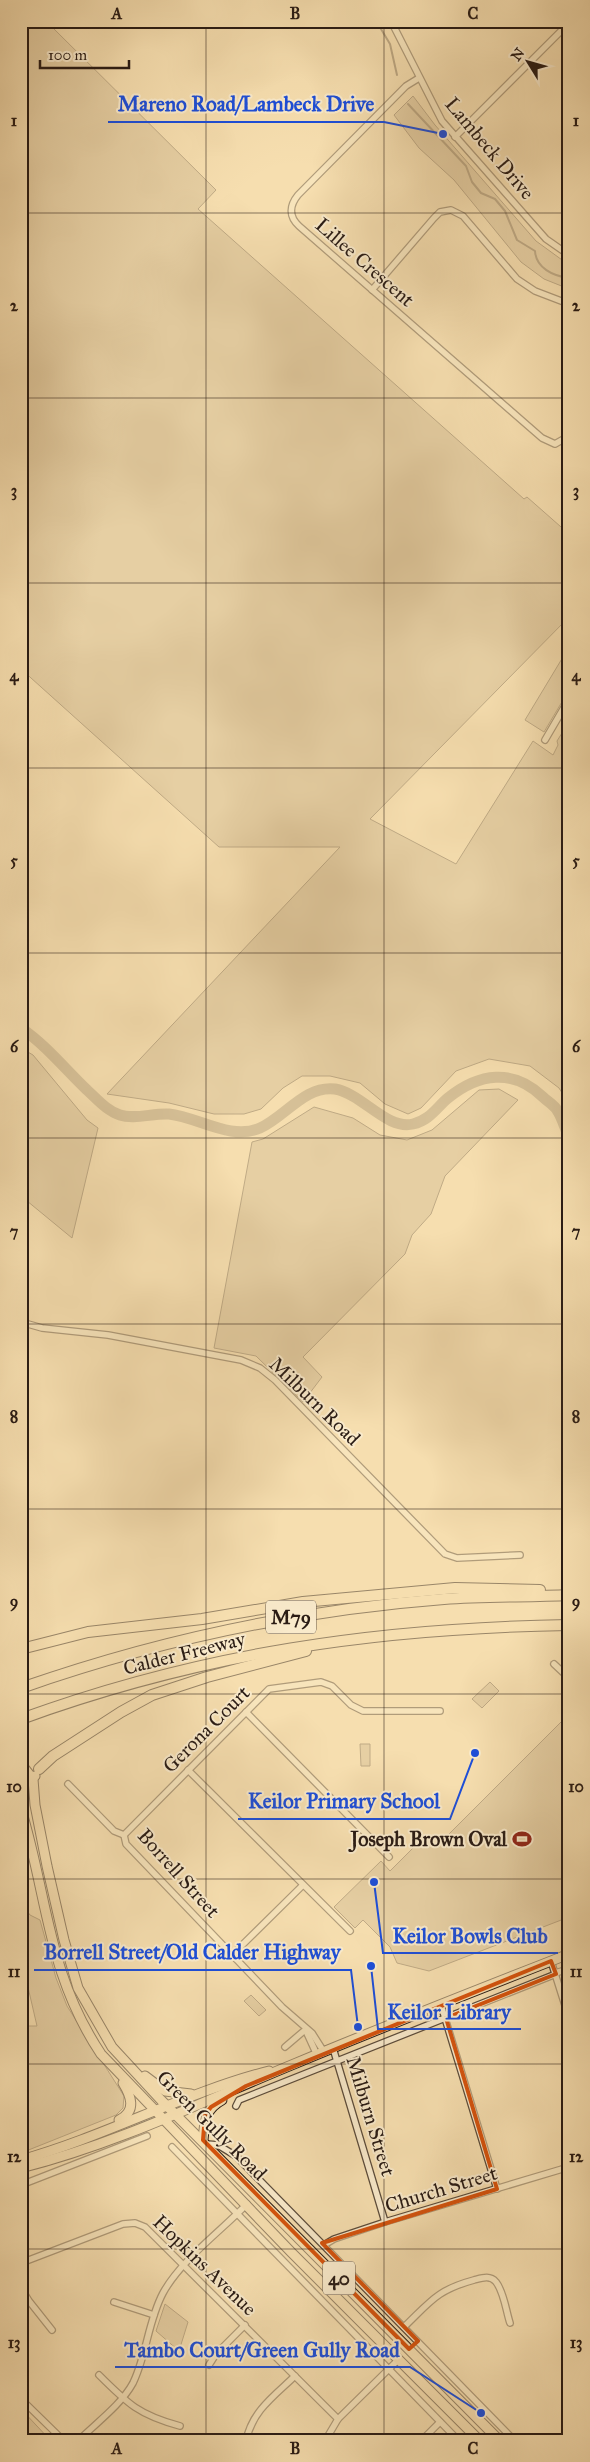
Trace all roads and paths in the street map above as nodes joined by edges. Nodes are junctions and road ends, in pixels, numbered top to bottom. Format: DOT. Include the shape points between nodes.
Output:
graph roads {
  1 [pos="391,21"];
  2 [pos="569,23"];
  3 [pos="419,78"];
  4 [pos="455,137"];
  5 [pos="569,255"];
  6 [pos="372,290"];
  7 [pos="569,304"];
  8 [pos="569,436"];
  9 [pos="569,699"];
  10 [pos="545,740"];
  11 [pos="21,1322"];
  12 [pos="520,1555"];
  13 [pos="569,1593"];
  14 [pos="569,1625"];
  15 [pos="375,1635"];
  16 [pos="21,1649"];
  17 [pos="554,1664"];
  18 [pos="569,1678"];
  19 [pos="21,1688"];
  20 [pos="440,1711"];
  21 [pos="246,1712"];
  22 [pos="21,1720"];
  23 [pos="21,1764"];
  24 [pos="39,1769"];
  25 [pos="188,1770"];
  26 [pos="33,1779"];
  27 [pos="21,1784"];
  28 [pos="68,1784"];
  29 [pos="21,1809"];
  30 [pos="124,1835"];
  31 [pos="389,1856"];
  32 [pos="303,1885"];
  33 [pos="350,1931"];
  34 [pos="569,1954"];
  35 [pos="232,1955"];
  36 [pos="551,1961"];
  37 [pos="569,1969"];
  38 [pos="555,1974"];
  39 [pos="442,2005"];
  40 [pos="446,2018"];
  41 [pos="569,2018"];
  42 [pos="305,2030"];
  43 [pos="285,2048"];
  44 [pos="334,2048"];
  45 [pos="321,2053"];
  46 [pos="121,2058"];
  47 [pos="338,2061"];
  48 [pos="109,2062"];
  49 [pos="293,2064"];
  50 [pos="246,2086"];
  51 [pos="200,2093"];
  52 [pos="166,2105"];
  53 [pos="236,2106"];
  54 [pos="154,2110"];
  55 [pos="176,2114"];
  56 [pos="163,2119"];
  57 [pos="147,2136"];
  58 [pos="205,2142"];
  59 [pos="172,2147"];
  60 [pos="39,2155"];
  61 [pos="21,2160"];
  62 [pos="21,2168"];
  63 [pos="569,2168"];
  64 [pos="21,2185"];
  65 [pos="497,2189"];
  66 [pos="247,2204"];
  67 [pos="238,2213"];
  68 [pos="385,2222"];
  69 [pos="324,2246"];
  70 [pos="21,2263"];
  71 [pos="185,2265"];
  72 [pos="21,2288"];
  73 [pos="114,2302"];
  74 [pos="154,2315"];
  75 [pos="510,2323"];
  76 [pos="245,2325"];
  77 [pos="404,2327"];
  78 [pos="52,2330"];
  79 [pos="418,2341"];
  80 [pos="409,2349"];
  81 [pos="398,2359"];
  82 [pos="209,2365"];
  83 [pos="388,2368"];
  84 [pos="99,2375"];
  85 [pos="295,2376"];
  86 [pos="122,2398"];
  87 [pos="21,2399"];
  88 [pos="338,2419"];
  89 [pos="440,2422"];
  90 [pos="180,2426"];
  91 [pos="62,2441"];
  92 [pos="78,2441"];
  93 [pos="246,2441"];
  94 [pos="325,2441"];
  95 [pos="420,2441"];
  96 [pos="459,2441"];
  97 [pos="480,2441"];
  98 [pos="500,2441"];
  99 [pos="515,2441"];
  1 -- 3 [label="street, Lambeck Drive"];
  2 -- 4 [label="street"];
  3 -- 4 [label="street, Lambeck Drive" via="437,114"];
  3 -- 6 [label="street, Lillee Crescent" via="406,86 291,204 291,215 296,223"];
  4 -- 5 [label="street, Lambeck Drive" via="546,239"];
  6 -- 7 [label="street" via="434,218 440,212 451,210 463,216 521,282"];
  6 -- 8 [label="street, Lillee Crescent" via="545,440 555,444"];
  9 -- 10 [label="street"];
  11 -- 12 [label="street, Milburn Road" via="42,1328 152,1343 254,1365 275,1380 445,1554 457,1558"];
  13 -- 16 [label="highway" via="454,1588 377,1594 88,1632"];
  13 -- 19 [label="highway, Calder Freeway / M79" via="444,1599 278,1619 134,1652"];
  14 -- 15 [label="highway, Calder Freeway / M79" via="484,1626"];
  15 -- 22 [label="highway, Calder Freeway / M79" via="280,1649 197,1666 110,1689"];
  15 -- 24 [label="highway" via="207,1677 152,1695 53,1756"];
  17 -- 18 [label="street"];
  20 -- 21 [label="street, Gerona Court" via="363,1711 350,1705 332,1686 321,1682 269,1690"];
  21 -- 25 [label="street, Gerona Court"];
  21 -- 31 [label="street"];
  23 -- 26 [label="main road"];
  24 -- 26 [label="main road"];
  25 -- 30 [label="street, Gerona Court"];
  25 -- 32 [label="street"];
  26 -- 27 [label="main road"];
  26 -- 46 [label="main road, Green Gully Road / 40" via="47,1866 78,1988 98,2026"];
  28 -- 30 [label="street, Borrell Street" via="114,1832"];
  29 -- 48 [label="main road, Green Gully Road / 40" via="63,1982 91,2038"];
  30 -- 35 [label="street, Borrell Street" via="126,1844"];
  32 -- 33 [label="street"];
  32 -- 35 [label="street"];
  34 -- 36 [label="main road"];
  35 -- 42 [label="street, Borrell Street"];
  36 -- 38 [label="street"];
  36 -- 39 [label="main road"];
  37 -- 38 [label="street"];
  38 -- 40 [label="street"];
  38 -- 41 [label="street"];
  39 -- 40 [label="street"];
  39 -- 44 [label="main road"];
  40 -- 47 [label="street"];
  40 -- 65 [label="street"];
  42 -- 43 [label="street"];
  42 -- 45 [label="street, Borrell Street"];
  44 -- 45 [label="main road"];
  44 -- 47 [label="street, Milburn Street"];
  45 -- 49 [label="main road"];
  46 -- 51 [label="main road" via="165,2091"];
  46 -- 52 [label="main road, Green Gully Road / 40"];
  47 -- 53 [label="street" via="238,2100"];
  47 -- 68 [label="street, Milburn Street"];
  48 -- 54 [label="main road, Green Gully Road / 40"];
  48 -- 60 [label="main road" via="130,2097 128,2114"];
  49 -- 50 [label="main road"];
  49 -- 51 [label="main road"];
  50 -- 55 [label="main road"];
  50 -- 58 [label="main road" via="208,2111 204,2122"];
  51 -- 52 [label="main road"];
  52 -- 54 [label="main road"];
  52 -- 55 [label="main road, Green Gully Road / 40"];
  54 -- 56 [label="main road, Green Gully Road / 40"];
  54 -- 60 [label="main road"];
  55 -- 56 [label="main road"];
  55 -- 58 [label="main road, Green Gully Road / 40"];
  56 -- 62 [label="main road" via="94,2146"];
  56 -- 66 [label="main road, Green Gully Road / 40"];
  57 -- 64 [label="street"];
  58 -- 69 [label="street" via="229,2150"];
  58 -- 80 [label="main road, Green Gully Road / 40"];
  59 -- 67 [label="street"];
  60 -- 61 [label="main road"];
  63 -- 65 [label="street, Church Street"];
  65 -- 68 [label="street, Church Street"];
  66 -- 67 [label="street"];
  66 -- 81 [label="main road, Green Gully Road / 40"];
  67 -- 71 [label="street"];
  67 -- 83 [label="street"];
  68 -- 69 [label="street, Church Street" via="334,2239"];
  69 -- 77 [label="street"];
  70 -- 71 [label="street, Hopkins Avenue" via="130,2223 149,2230"];
  71 -- 74 [label="street" via="163,2293"];
  71 -- 76 [label="street, Hopkins Avenue"];
  72 -- 78 [label="street"];
  73 -- 74 [label="street"];
  74 -- 86 [label="street" via="135,2377"];
  75 -- 77 [label="street" via="499,2287 495,2281 484,2277 439,2292"];
  76 -- 82 [label="street"];
  76 -- 85 [label="street, Hopkins Avenue"];
  77 -- 79 [label="street"];
  79 -- 80 [label="street"];
  79 -- 99 [label="street"];
  80 -- 81 [label="main road"];
  80 -- 98 [label="main road, Green Gully Road / 40"];
  81 -- 83 [label="street"];
  81 -- 97 [label="main road, Green Gully Road / 40"];
  83 -- 88 [label="street"];
  83 -- 89 [label="street"];
  84 -- 86 [label="street"];
  85 -- 88 [label="street, Hopkins Avenue"];
  85 -- 93 [label="street" via="255,2415"];
  86 -- 90 [label="street" via="149,2416"];
  86 -- 92 [label="street"];
  87 -- 91 [label="street"];
  88 -- 94 [label="street"];
  89 -- 95 [label="street"];
  89 -- 96 [label="street"];
}
